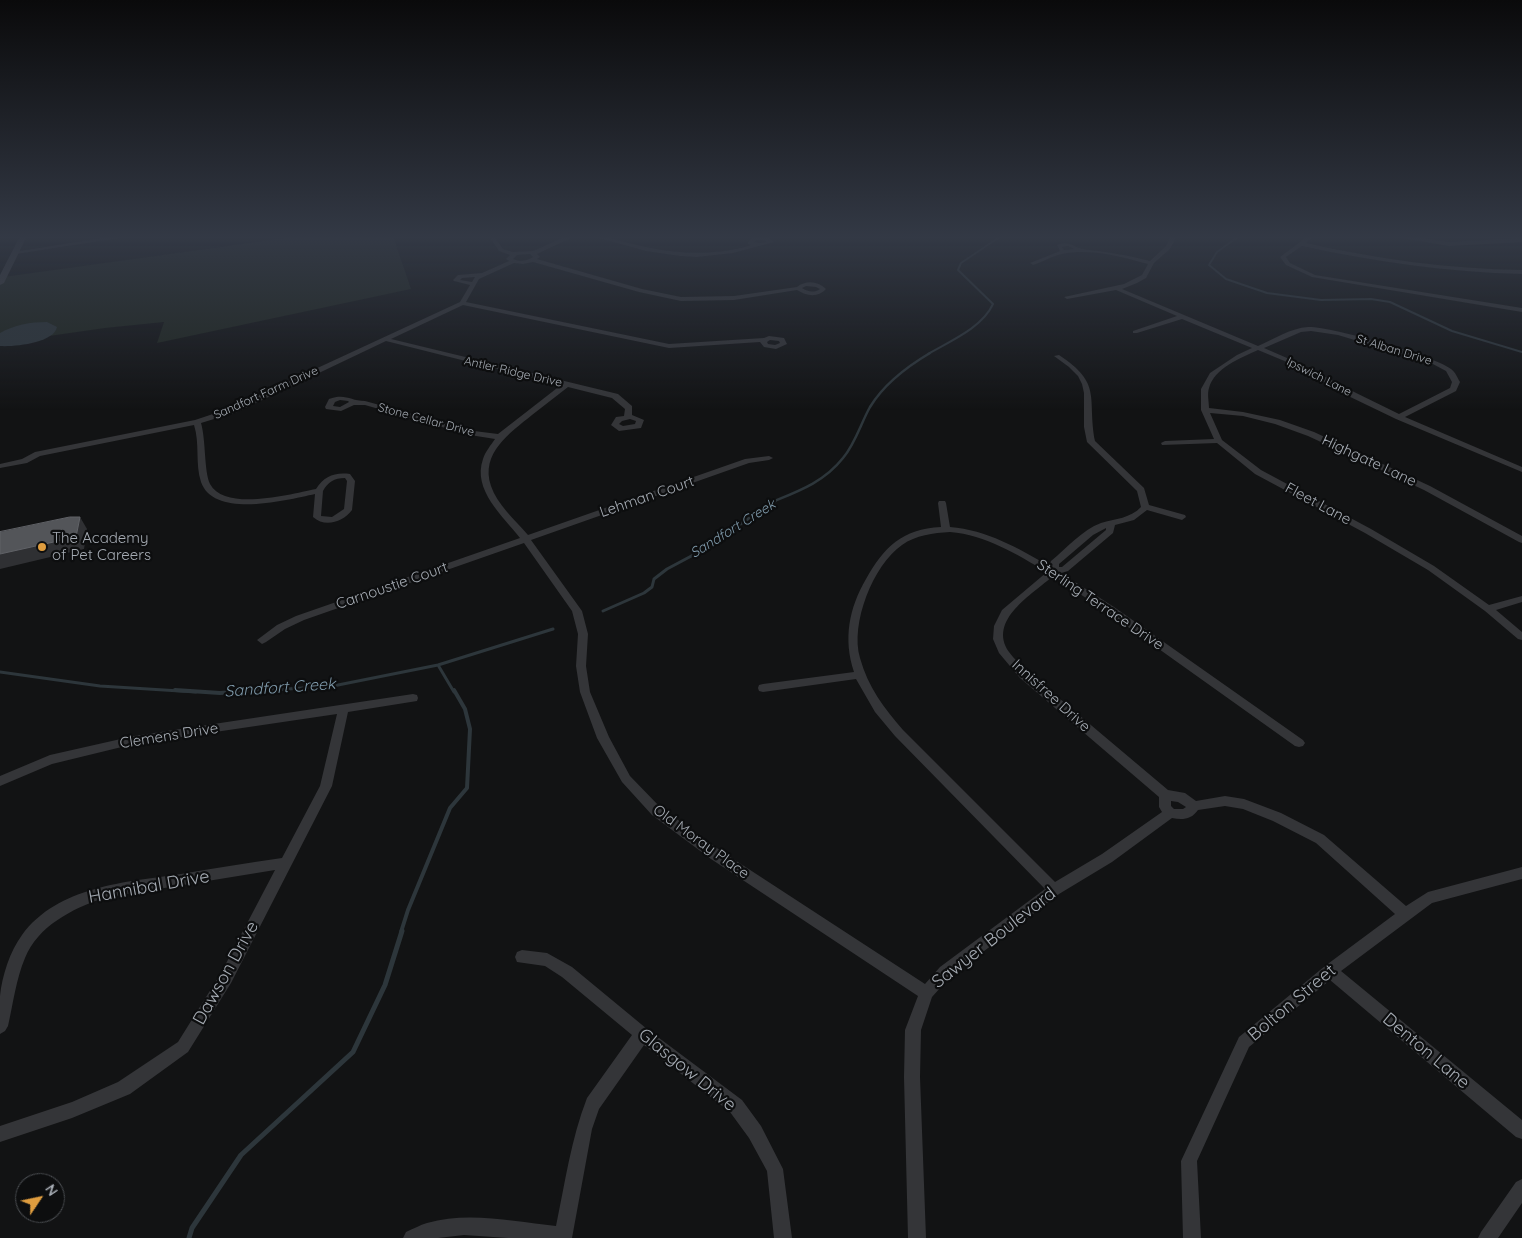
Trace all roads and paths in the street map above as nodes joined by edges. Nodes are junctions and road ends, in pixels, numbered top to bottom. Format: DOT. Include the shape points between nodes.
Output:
graph roads {
  1 [pos="469,294"];
  2 [pos="651,294"];
  3 [pos="761,294"];
  4 [pos="1084,294"];
  5 [pos="1129,294"];
  6 [pos="1428,294"];
  7 [pos="1067,297"];
  8 [pos="462,303"];
  9 [pos="1522,310"];
  10 [pos="1184,316"];
  11 [pos="1135,332"];
  12 [pos="385,339"];
  13 [pos="764,340"];
  14 [pos="1260,348"];
  15 [pos="1057,356"];
  16 [pos="567,384"];
  17 [pos="353,403"];
  18 [pos="1205,410"];
  19 [pos="628,417"];
  20 [pos="1399,417"];
  21 [pos="197,422"];
  22 [pos="500,436"];
  23 [pos="1219,441"];
  24 [pos="1165,442"];
  25 [pos="38,454"];
  26 [pos="769,458"];
  27 [pos="0,459"];
  28 [pos="0,466"];
  29 [pos="1522,470"];
  30 [pos="319,491"];
  31 [pos="942,503"];
  32 [pos="1145,507"];
  33 [pos="1182,517"];
  34 [pos="946,528"];
  35 [pos="526,539"];
  36 [pos="1522,540"];
  37 [pos="1054,571"];
  38 [pos="1522,599"];
  39 [pos="1488,609"];
  40 [pos="1522,637"];
  41 [pos="262,640"];
  42 [pos="859,675"];
  43 [pos="763,688"];
  44 [pos="413,698"];
  45 [pos="343,710"];
  46 [pos="1299,743"];
  47 [pos="0,780"];
  48 [pos="1165,795"];
  49 [pos="1194,806"];
  50 [pos="1170,813"];
  51 [pos="286,863"];
  52 [pos="1522,872"];
  53 [pos="1054,890"];
  54 [pos="1406,914"];
  55 [pos="522,957"];
  56 [pos="1330,971"];
  57 [pos="926,993"];
  58 [pos="0,1026"];
  59 [pos="642,1034"];
  60 [pos="1522,1131"];
  61 [pos="0,1134"];
  62 [pos="1522,1188"];
  63 [pos="563,1237"];
  64 [pos="412,1238"];
  65 [pos="783,1238"];
  66 [pos="917,1238"];
  67 [pos="1192,1238"];
  68 [pos="1487,1238"];
  1 -- 8 [label="street"];
  2 -- 3 [label="street" via="681,299"];
  4 -- 7 [label="street"];
  5 -- 10 [label="street, Ipswich Lane"];
  6 -- 9 [label="street"];
  8 -- 12 [label="street, Sandfort Farm Drive"];
  8 -- 13 [label="street" via="669,346"];
  10 -- 11 [label="street"];
  10 -- 14 [label="street, Ipswich Lane"];
  12 -- 16 [label="street, Antler Ridge Drive"];
  12 -- 21 [label="street, Sandfort Farm Drive" via="251,403"];
  14 -- 18 [label="street, Fleet Lane" via="1239,356 1212,374 1205,389"];
  14 -- 20 [label="street, Ipswich Lane"];
  14 -- 20 [label="street, St Alban Drive" via="1300,330 1320,329 1433,362 1453,375 1456,382 1453,389"];
  15 -- 32 [label="street" via="1076,366 1085,380 1091,442 1137,485"];
  16 -- 19 [label="street, Antler Ridge Drive" via="620,398 629,408"];
  16 -- 22 [label="street, Old Moray Place"];
  17 -- 22 [label="street, Stone Cellar Drive" via="366,403 473,433"];
  18 -- 23 [label="street, Fleet Lane"];
  18 -- 36 [label="street, Highgate Lane" via="1243,414 1311,434 1427,488"];
  20 -- 29 [label="street, Ipswich Lane"];
  21 -- 25 [label="street, Sandfort Farm Drive"];
  21 -- 30 [label="street" via="202,436 205,482 210,492 226,500 249,503"];
  22 -- 35 [label="street, Old Moray Place" via="487,458 484,473 487,487"];
  23 -- 24 [label="street"];
  23 -- 39 [label="street, Fleet Lane" via="1258,472 1431,568"];
  25 -- 27 [label="street, Sandfort Farm Drive"];
  25 -- 28 [label="street, Sandfort Farm Drive"];
  26 -- 35 [label="street, Lehman Court" via="748,461"];
  30 -- 30 [label="street" via="328,479 349,477 348,510 337,518 322,520 318,517"];
  31 -- 34 [label="street"];
  32 -- 33 [label="street"];
  32 -- 37 [label="street, Innisfree Drive" via="1142,512 1111,526 1110,531 1065,569"];
  34 -- 37 [label="street, Sterling Terrace Drive" via="975,532 993,539"];
  34 -- 42 [label="street, Sterling Terrace Drive" via="922,532 901,542 886,554 865,584 853,618 854,655"];
  35 -- 41 [label="street, Carnoustie Court" via="300,618"];
  35 -- 57 [label="street, Old Moray Place" via="576,611 583,634 581,666 585,692 603,738 626,779 656,811 716,855"];
  37 -- 46 [label="street, Sterling Terrace Drive"];
  37 -- 48 [label="street, Innisfree Drive" via="1007,610 999,626 998,639 1004,653 1061,708"];
  38 -- 39 [label="street"];
  39 -- 40 [label="street, Fleet Lane"];
  42 -- 43 [label="street"];
  42 -- 53 [label="street, Sterling Terrace Drive" via="882,716"];
  44 -- 45 [label="street, Clemens Drive"];
  45 -- 47 [label="street, Clemens Drive" via="134,740 50,760"];
  45 -- 51 [label="street, Dawson Drive" via="326,786"];
  48 -- 49 [label="street" via="1181,797"];
  48 -- 50 [label="street" via="1165,807"];
  49 -- 50 [label="street, Sawyer Boulevard" via="1184,815"];
  49 -- 54 [label="street, Sawyer Boulevard" via="1225,801 1244,804 1277,817 1320,839"];
  50 -- 53 [label="street, Sawyer Boulevard" via="1107,858"];
  51 -- 58 [label="street, Hannibal Drive" via="103,892 81,899 38,928 20,951"];
  51 -- 61 [label="street, Dawson Drive" via="226,978 183,1047 124,1088 72,1110"];
  52 -- 54 [label="street, Bolton Street" via="1428,898"];
  53 -- 57 [label="street, Sawyer Boulevard" via="946,972"];
  54 -- 56 [label="street, Bolton Street"];
  55 -- 59 [label="street, Glasgow Drive" via="547,960 567,972"];
  56 -- 60 [label="street, Denton Lane"];
  56 -- 67 [label="street, Bolton Street" via="1244,1042 1190,1161"];
  57 -- 66 [label="street, Sawyer Boulevard" via="913,1030"];
  59 -- 63 [label="street" via="593,1104 584,1129"];
  59 -- 65 [label="street, Glasgow Drive" via="736,1106 755,1132 775,1169"];
  62 -- 68 [label="street"];
  63 -- 64 [label="street" via="445,1226 421,1232"];
}
